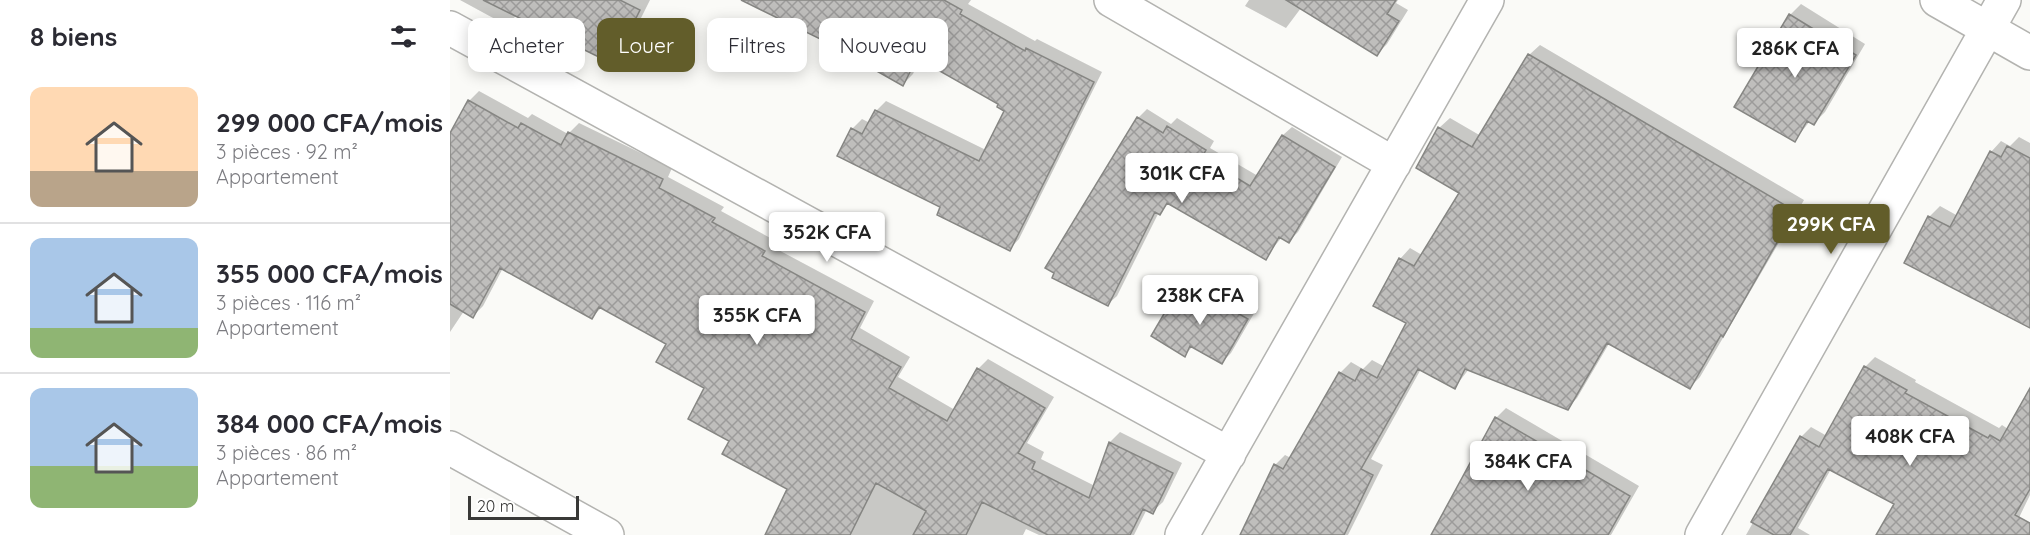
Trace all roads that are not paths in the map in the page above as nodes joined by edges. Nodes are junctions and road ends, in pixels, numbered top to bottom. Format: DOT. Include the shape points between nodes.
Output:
graph roads {
  1 [pos="1111,0"];
  2 [pos="1487,0"];
  3 [pos="1937,0"];
  4 [pos="2004,0"];
  5 [pos="450,28"];
  6 [pos="1988,29"];
  7 [pos="2030,53"];
  8 [pos="1394,164"];
  9 [pos="450,448"];
  10 [pos="1229,454"];
  11 [pos="607,535"];
  12 [pos="1182,535"];
  13 [pos="1702,535"];
  1 -- 8 [label="street"];
  2 -- 8 [label="street"];
  3 -- 6 [label="street"];
  4 -- 6 [label="street"];
  5 -- 10 [label="street"];
  6 -- 7 [label="street"];
  6 -- 13 [label="street"];
  8 -- 10 [label="street"];
  9 -- 11 [label="street"];
  10 -- 12 [label="street"];
}
